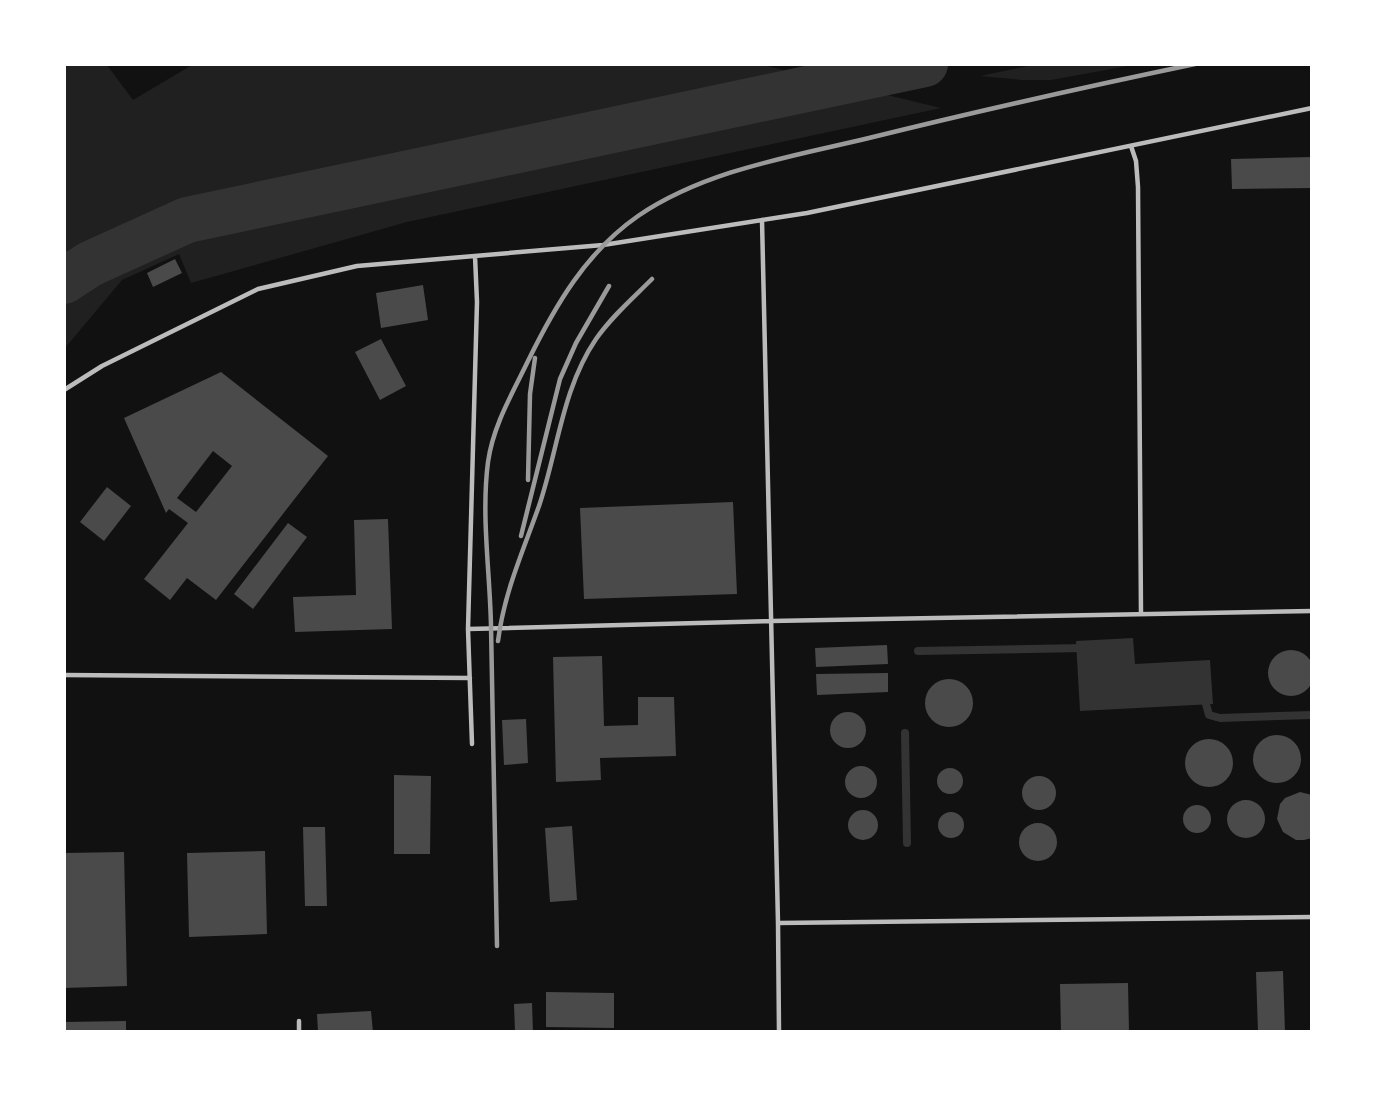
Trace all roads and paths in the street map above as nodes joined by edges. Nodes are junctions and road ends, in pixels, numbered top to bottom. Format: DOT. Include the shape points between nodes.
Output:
graph roads {
  1 [pos="1311,108"];
  2 [pos="1131,146"];
  3 [pos="762,220"];
  4 [pos="474,256"];
  5 [pos="64,390"];
  6 [pos="1311,610"];
  7 [pos="1140,614"];
  8 [pos="771,621"];
  9 [pos="468,628"];
  10 [pos="64,675"];
  11 [pos="470,678"];
  12 [pos="472,744"];
  13 [pos="1311,917"];
  14 [pos="778,923"];
  15 [pos="298,1021"];
  16 [pos="299,1032"];
  17 [pos="779,1032"];
  1 -- 2 [label="lane"];
  2 -- 3 [label="lane"];
  2 -- 7 [label="lane" via="1138,187"];
  3 -- 4 [label="lane" via="603,245"];
  3 -- 8 [label="lane"];
  4 -- 5 [label="lane" via="357,266 258,289 102,366"];
  4 -- 9 [label="lane" via="477,302"];
  6 -- 7 [label="lane"];
  7 -- 8 [label="lane"];
  8 -- 9 [label="lane"];
  8 -- 14 [label="lane"];
  9 -- 11 [label="lane"];
  10 -- 11 [label="lane"];
  11 -- 12 [label="lane"];
  13 -- 14 [label="lane"];
  14 -- 17 [label="lane"];
  15 -- 16 [label="lane"];
}
